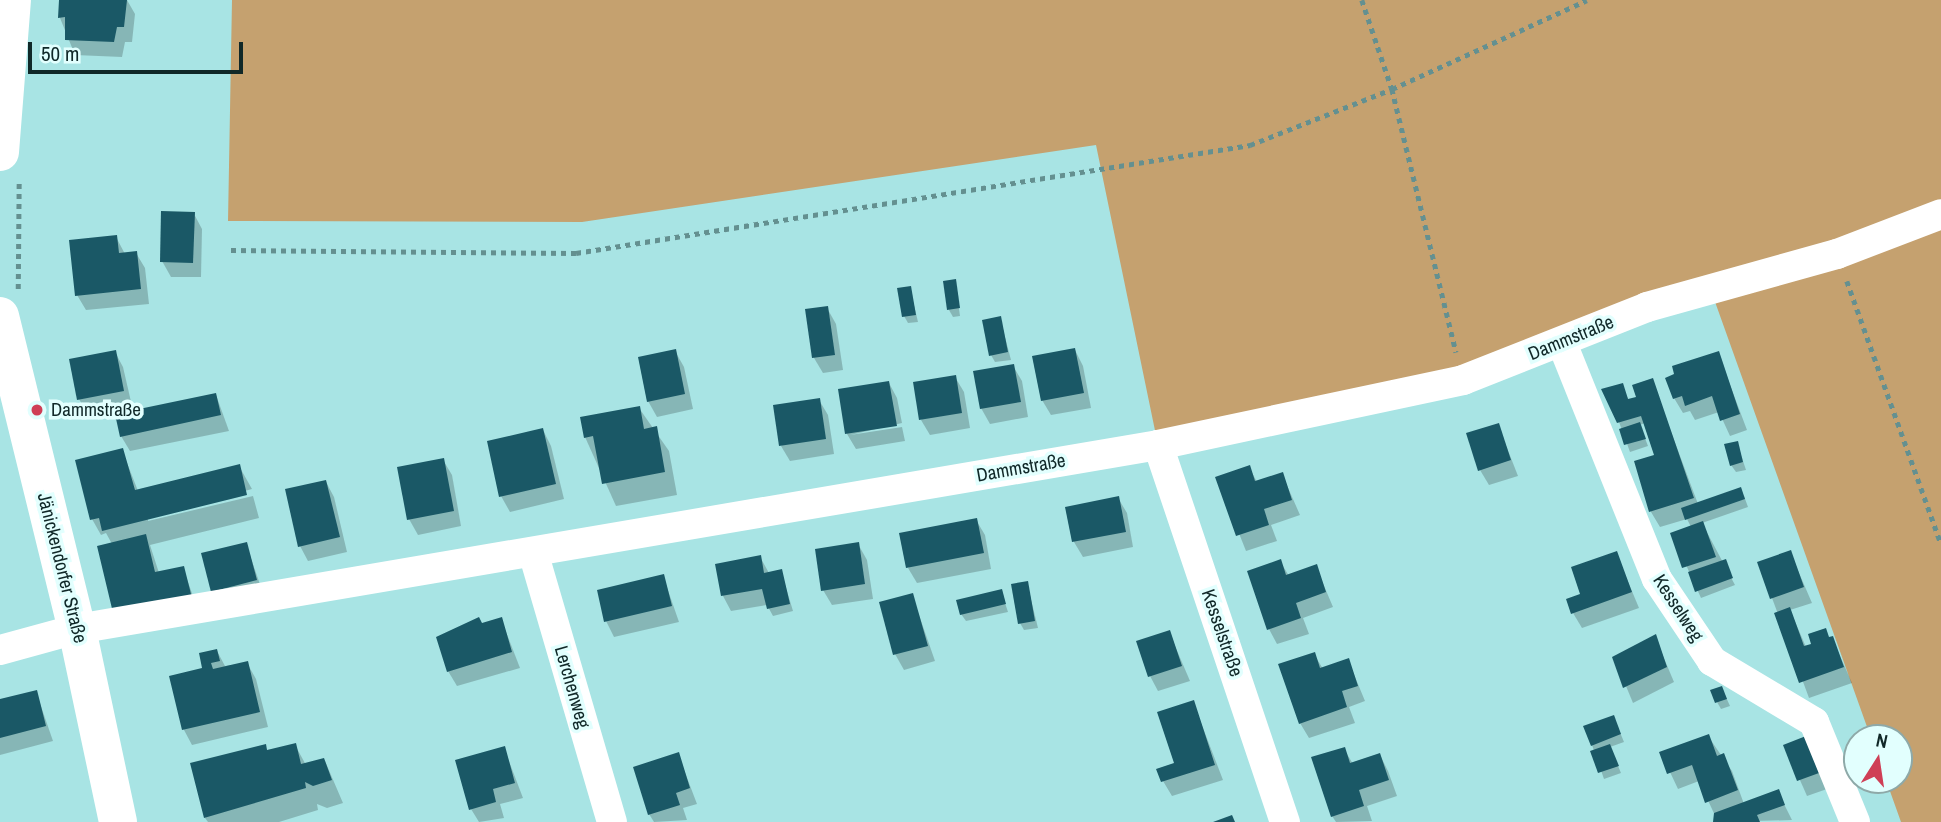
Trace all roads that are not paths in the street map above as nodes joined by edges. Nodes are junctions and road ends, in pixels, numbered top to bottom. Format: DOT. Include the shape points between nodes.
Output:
graph roads {
  1 [pos="12,0"];
  2 [pos="0,152"];
  3 [pos="1941,214"];
  4 [pos="0,316"];
  5 [pos="1562,343"];
  6 [pos="1158,445"];
  7 [pos="533,552"];
  8 [pos="77,629"];
  9 [pos="0,649"];
  10 [pos="118,822"];
  11 [pos="611,822"];
  12 [pos="1285,822"];
  13 [pos="1855,822"];
  1 -- 2 [label="main road"];
  3 -- 5 [label="street, Dammstraße" via="1837,254 1647,307"];
  4 -- 8 [label="main road, Jänickendorfer Straße"];
  5 -- 6 [label="street, Dammstraße" via="1463,380"];
  5 -- 13 [label="street, Kesselweg" via="1657,579 1712,661 1814,722"];
  6 -- 7 [label="street, Dammstraße"];
  6 -- 12 [label="street, Kesselstraße"];
  7 -- 8 [label="street, Dammstraße"];
  7 -- 11 [label="street, Lerchenweg"];
  8 -- 9 [label="street, Dammstraße"];
  8 -- 10 [label="main road, Jänickendorfer Straße"];
}
